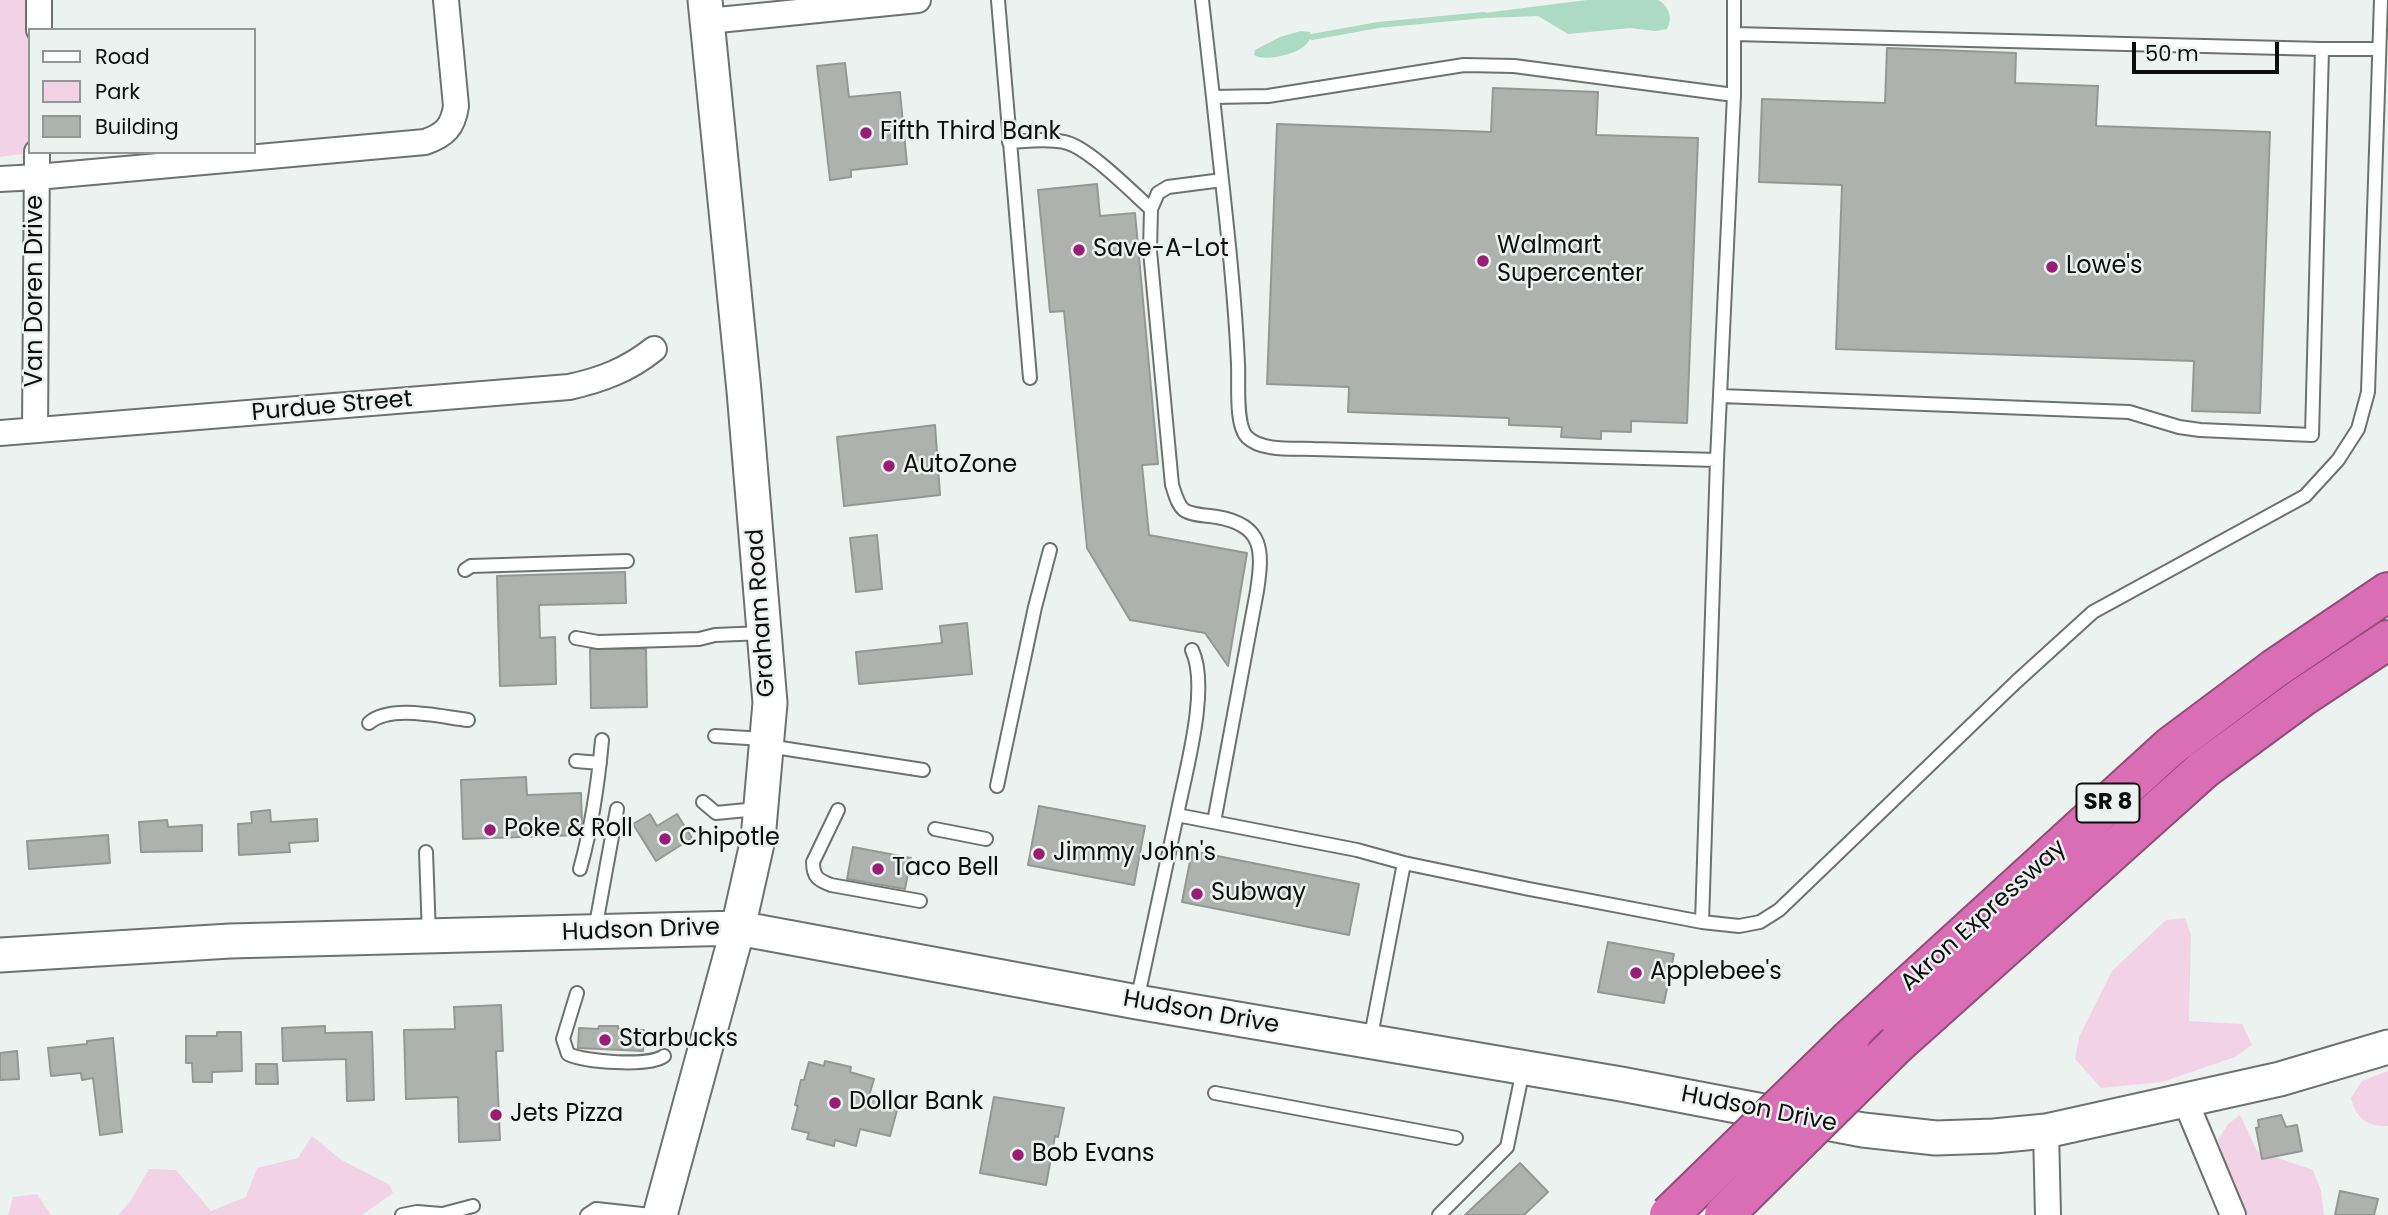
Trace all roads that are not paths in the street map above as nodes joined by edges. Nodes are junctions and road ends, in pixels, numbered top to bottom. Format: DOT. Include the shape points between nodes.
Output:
graph roads {
  1 [pos="39,0"];
  2 [pos="446,0"];
  3 [pos="918,0"];
  4 [pos="998,0"];
  5 [pos="1202,0"];
  6 [pos="1734,0"];
  7 [pos="2381,0"];
  8 [pos="783,6"];
  9 [pos="706,11"];
  10 [pos="39,28"];
  11 [pos="1734,34"];
  12 [pos="2322,49"];
  13 [pos="2379,49"];
  14 [pos="1734,95"];
  15 [pos="1213,97"];
  16 [pos="1009,142"];
  17 [pos="37,154"];
  18 [pos="37,177"];
  19 [pos="0,179"];
  20 [pos="1222,180"];
  21 [pos="1151,209"];
  22 [pos="653,349"];
  23 [pos="1030,378"];
  24 [pos="1721,396"];
  25 [pos="35,430"];
  26 [pos="0,433"];
  27 [pos="1717,460"];
  28 [pos="1050,550"];
  29 [pos="627,561"];
  30 [pos="465,570"];
  31 [pos="2388,592"];
  32 [pos="765,633"];
  33 [pos="576,638"];
  34 [pos="2388,640"];
  35 [pos="1192,650"];
  36 [pos="468,720"];
  37 [pos="369,723"];
  38 [pos="715,736"];
  39 [pos="601,740"];
  40 [pos="768,742"];
  41 [pos="576,761"];
  42 [pos="600,763"];
  43 [pos="923,770"];
  44 [pos="997,786"];
  45 [pos="702,802"];
  46 [pos="617,809"];
  47 [pos="761,809"];
  48 [pos="838,810"];
  49 [pos="1177,815"];
  50 [pos="1214,822"];
  51 [pos="935,829"];
  52 [pos="986,839"];
  53 [pos="426,852"];
  54 [pos="1404,863"];
  55 [pos="580,869"];
  56 [pos="920,901"];
  57 [pos="1702,922"];
  58 [pos="738,928"];
  59 [pos="595,932"];
  60 [pos="429,937"];
  61 [pos="0,955"];
  62 [pos="577,993"];
  63 [pos="1137,1002"];
  64 [pos="1370,1041"];
  65 [pos="2388,1048"];
  66 [pos="664,1056"];
  67 [pos="1523,1068"];
  68 [pos="1215,1093"];
  69 [pos="2185,1100"];
  70 [pos="2046,1131"];
  71 [pos="1456,1138"];
  72 [pos="473,1206"];
  73 [pos="440,1214"];
  74 [pos="402,1215"];
  75 [pos="587,1215"];
  76 [pos="651,1215"];
  77 [pos="660,1215"];
  78 [pos="1439,1215"];
  79 [pos="1669,1215"];
  80 [pos="1724,1215"];
  81 [pos="2048,1215"];
  82 [pos="2233,1215"];
  1 -- 10 [label="street"];
  2 -- 18 [label="street" via="456,106 454,119 437,138"];
  3 -- 8 [label="street"];
  4 -- 16 [label="lane"];
  5 -- 15 [label="lane"];
  6 -- 11 [label="lane"];
  7 -- 13 [label="lane"];
  8 -- 9 [label="street"];
  9 -- 32 [label="street, Graham Road"];
  11 -- 12 [label="lane"];
  11 -- 14 [label="lane"];
  12 -- 13 [label="lane"];
  12 -- 24 [label="lane" via="2312,435 2200,430 2129,412"];
  13 -- 57 [label="lane" via="2368,392 2358,429 2338,460 2305,496 2093,612 1779,910 1760,922 1739,926"];
  14 -- 15 [label="lane" via="1514,66 1464,65 1268,96"];
  14 -- 24 [label="lane"];
  15 -- 20 [label="lane"];
  16 -- 21 [label="lane" via="1056,141 1081,148"];
  16 -- 23 [label="lane"];
  17 -- 18 [label="street, Van Doren Drive"];
  18 -- 19 [label="street"];
  18 -- 25 [label="street, Van Doren Drive"];
  20 -- 21 [label="lane" via="1168,187 1158,193"];
  20 -- 27 [label="lane" via="1240,423 1254,443 1314,449"];
  21 -- 50 [label="lane" via="1150,251 1172,485 1184,509 1248,528 1260,548 1257,591"];
  22 -- 25 [label="street, Purdue Street" via="604,379 569,387"];
  24 -- 27 [label="lane"];
  25 -- 26 [label="street, Purdue Street"];
  27 -- 57 [label="lane"];
  28 -- 44 [label="lane"];
  29 -- 30 [label="lane" via="471,566"];
  31 -- 79 [label="highway, Akron Expressway / SR 8, bridge" via="2171,746 1850,1039"];
  32 -- 33 [label="lane" via="598,642"];
  32 -- 40 [label="street, Graham Road"];
  34 -- 80 [label="highway, Akron Expressway / SR 8, bridge" via="2204,769 1897,1045"];
  35 -- 49 [label="lane" via="1198,663 1199,700"];
  36 -- 37 [label="lane" via="388,713"];
  38 -- 40 [label="lane"];
  39 -- 42 [label="lane"];
  40 -- 43 [label="lane"];
  40 -- 47 [label="street, Graham Road"];
  41 -- 42 [label="lane"];
  42 -- 55 [label="lane" via="593,821"];
  45 -- 47 [label="lane" via="716,813"];
  46 -- 59 [label="lane"];
  47 -- 58 [label="street, Graham Road"];
  48 -- 56 [label="lane" via="813,862 818,880"];
  49 -- 50 [label="lane"];
  49 -- 63 [label="lane"];
  50 -- 54 [label="lane"];
  51 -- 52 [label="lane"];
  53 -- 60 [label="lane"];
  54 -- 57 [label="lane"];
  54 -- 64 [label="lane"];
  58 -- 59 [label="street, Hudson Drive"];
  58 -- 63 [label="street, Hudson Drive"];
  58 -- 77 [label="street, Graham Road"];
  59 -- 60 [label="street, Hudson Drive"];
  60 -- 61 [label="street, Hudson Drive" via="230,941"];
  62 -- 66 [label="lane" via="563,1039 568,1054 651,1062"];
  63 -- 64 [label="street, Hudson Drive"];
  64 -- 67 [label="street, Hudson Drive"];
  65 -- 69 [label="street, Hudson Drive"];
  67 -- 70 [label="street, Hudson Drive" via="1884,1133 1936,1138"];
  67 -- 78 [label="lane" via="1507,1147"];
  68 -- 71 [label="lane"];
  69 -- 70 [label="street, Hudson Drive"];
  69 -- 82 [label="street"];
  70 -- 81 [label="street"];
  72 -- 73 [label="lane"];
  73 -- 74 [label="lane"];
  75 -- 76 [label="lane" via="596,1209"];
}
